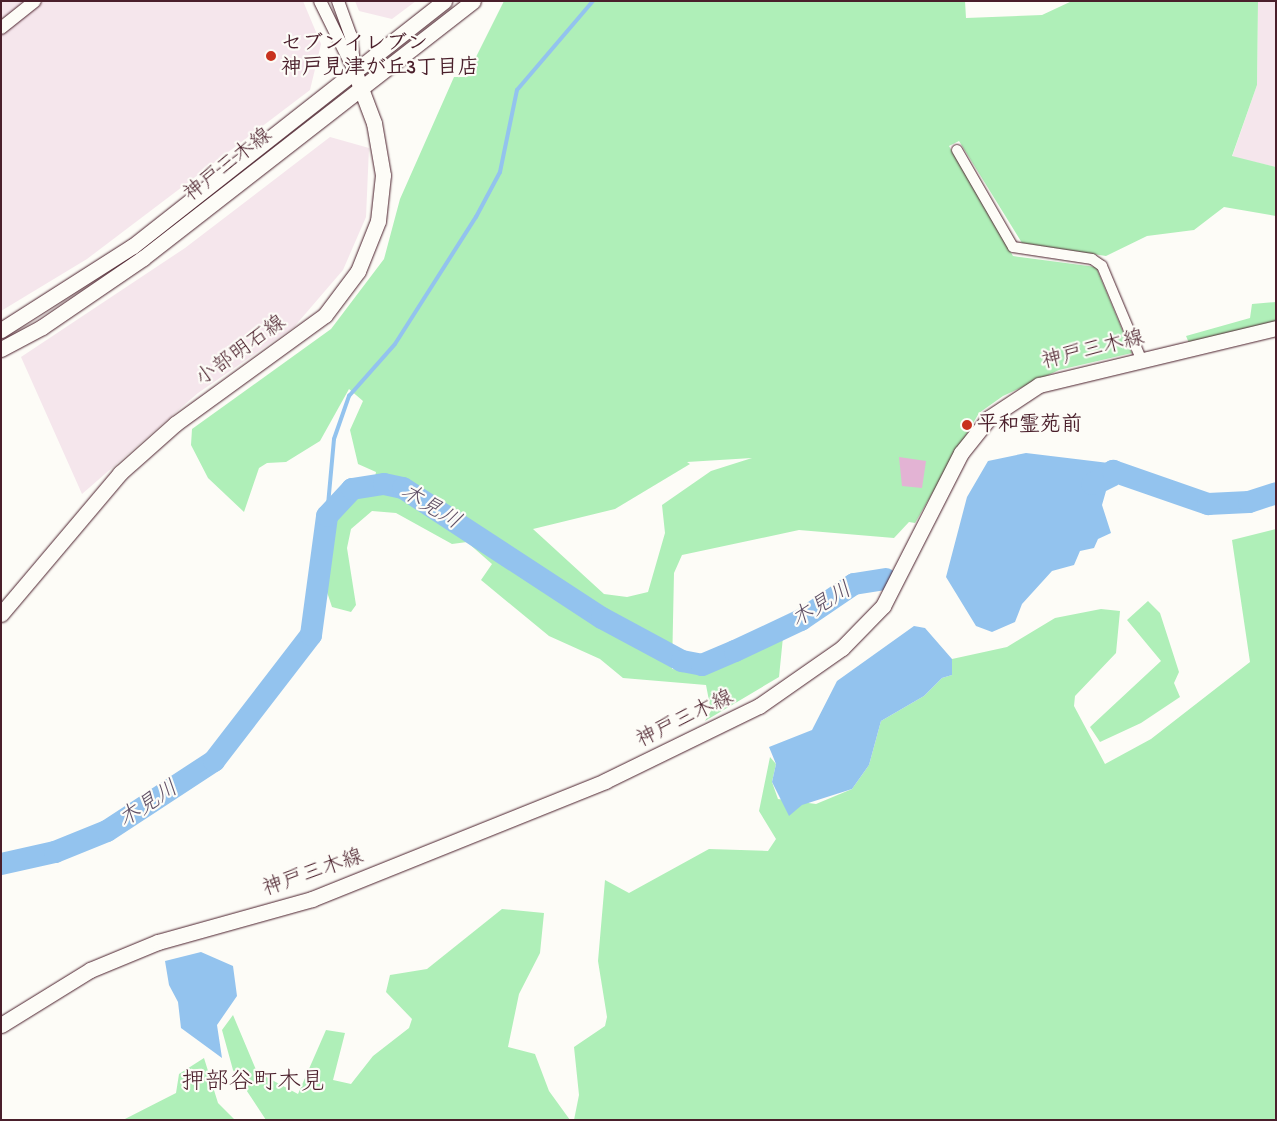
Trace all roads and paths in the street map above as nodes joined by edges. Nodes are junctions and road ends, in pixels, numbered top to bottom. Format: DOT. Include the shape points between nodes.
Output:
graph roads {
  1 [pos="35,1"];
  2 [pos="320,1"];
  3 [pos="338,1"];
  4 [pos="444,1"];
  5 [pos="473,1"];
  6 [pos="1,28"];
  7 [pos="354,70"];
  8 [pos="360,88"];
  9 [pos="957,150"];
  10 [pos="1276,328"];
  11 [pos="1,330"];
  12 [pos="1,349"];
  13 [pos="1141,359"];
  14 [pos="1,614"];
  15 [pos="1,1025"];
  1 -- 6 [label="street"];
  2 -- 7 [label="street"];
  3 -- 7 [label="street" via="352,36"];
  4 -- 7 [label="main road, 神戸三木線"];
  5 -- 8 [label="main road, 神戸三木線"];
  7 -- 8 [label="main road, 小部明石線"];
  7 -- 11 [label="main road, 神戸三木線" via="133,246"];
  8 -- 12 [label="main road, 神戸三木線" via="143,258 42,327"];
  8 -- 14 [label="main road, 小部明石線" via="374,123 383,175 378,221 358,270 325,315 175,424 120,473"];
  9 -- 13 [label="street" via="1013,247 1092,258 1102,266"];
  10 -- 13 [label="main road, 神戸三木線"];
  13 -- 15 [label="main road, 神戸三木線" via="1039,384 989,418 961,453 883,606 842,648 759,706 606,781 312,899 158,942 90,970"];
}
